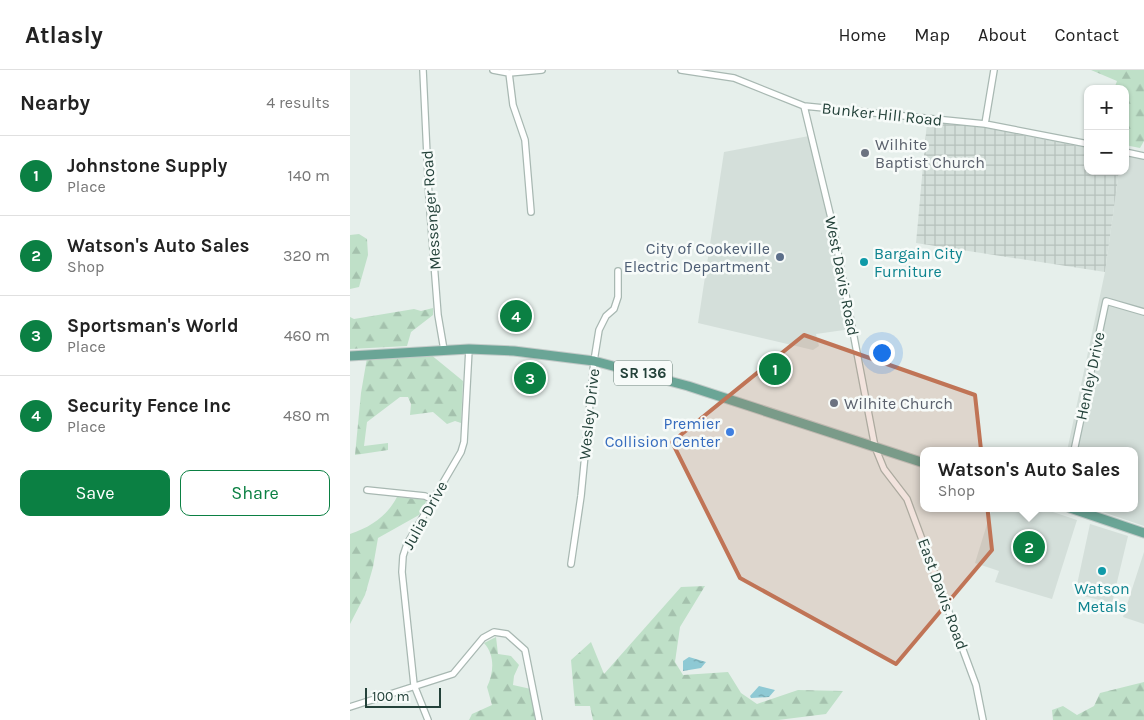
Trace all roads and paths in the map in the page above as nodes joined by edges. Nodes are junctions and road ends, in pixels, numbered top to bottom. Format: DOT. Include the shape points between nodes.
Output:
graph roads {
  1 [pos="424,70"];
  2 [pos="493,70"];
  3 [pos="542,70"];
  4 [pos="681,70"];
  5 [pos="994,70"];
  6 [pos="509,73"];
  7 [pos="804,106"];
  8 [pos="985,124"];
  9 [pos="1084,143"];
  10 [pos="1129,153"];
  11 [pos="1144,156"];
  12 [pos="531,212"];
  13 [pos="618,271"];
  14 [pos="1144,312"];
  15 [pos="468,349"];
  16 [pos="444,350"];
  17 [pos="350,356"];
  18 [pos="594,362"];
  19 [pos="875,447"];
  20 [pos="1075,447"];
  21 [pos="920,462"];
  22 [pos="367,490"];
  23 [pos="433,500"];
  24 [pos="1082,512"];
  25 [pos="1144,533"];
  26 [pos="571,564"];
  27 [pos="414,685"];
  28 [pos="350,707"];
  29 [pos="428,720"];
  30 [pos="539,720"];
  31 [pos="983,720"];
  1 -- 16 [label="street, Messenger Road" via="430,207 438,315"];
  2 -- 6 [label="street"];
  3 -- 6 [label="street"];
  4 -- 7 [label="street, Bunker Hill Road" via="734,78"];
  5 -- 8 [label="street"];
  6 -- 12 [label="street" via="513,105 525,140"];
  7 -- 8 [label="street, Bunker Hill Road"];
  7 -- 19 [label="street, West Davis Road" via="832,222"];
  8 -- 9 [label="street, Bunker Hill Road"];
  10 -- 11 [label="street"];
  13 -- 18 [label="street, Wesley Drive" via="618,297 614,309 599,330"];
  14 -- 20 [label="street, Henley Drive" via="1106,301"];
  15 -- 16 [label="main road, SR 136"];
  15 -- 18 [label="main road, SR 136" via="514,351"];
  15 -- 23 [label="street, Julia Drive" via="464,442"];
  16 -- 17 [label="main road, SR 136"];
  18 -- 19 [label="main road, SR 136" via="688,386"];
  18 -- 26 [label="street, Wesley Drive"];
  19 -- 21 [label="main road, SR 136"];
  19 -- 31 [label="street, East Davis Road" via="884,469 907,499 976,685"];
  22 -- 23 [label="street" via="425,496"];
  23 -- 27 [label="street, Julia Drive" via="403,556"];
  24 -- 25 [label="main road"];
  27 -- 28 [label="street"];
  27 -- 29 [label="street, Julia Drive"];
  27 -- 30 [label="street" via="453,674 483,638 494,632 507,634 525,650"];
}
